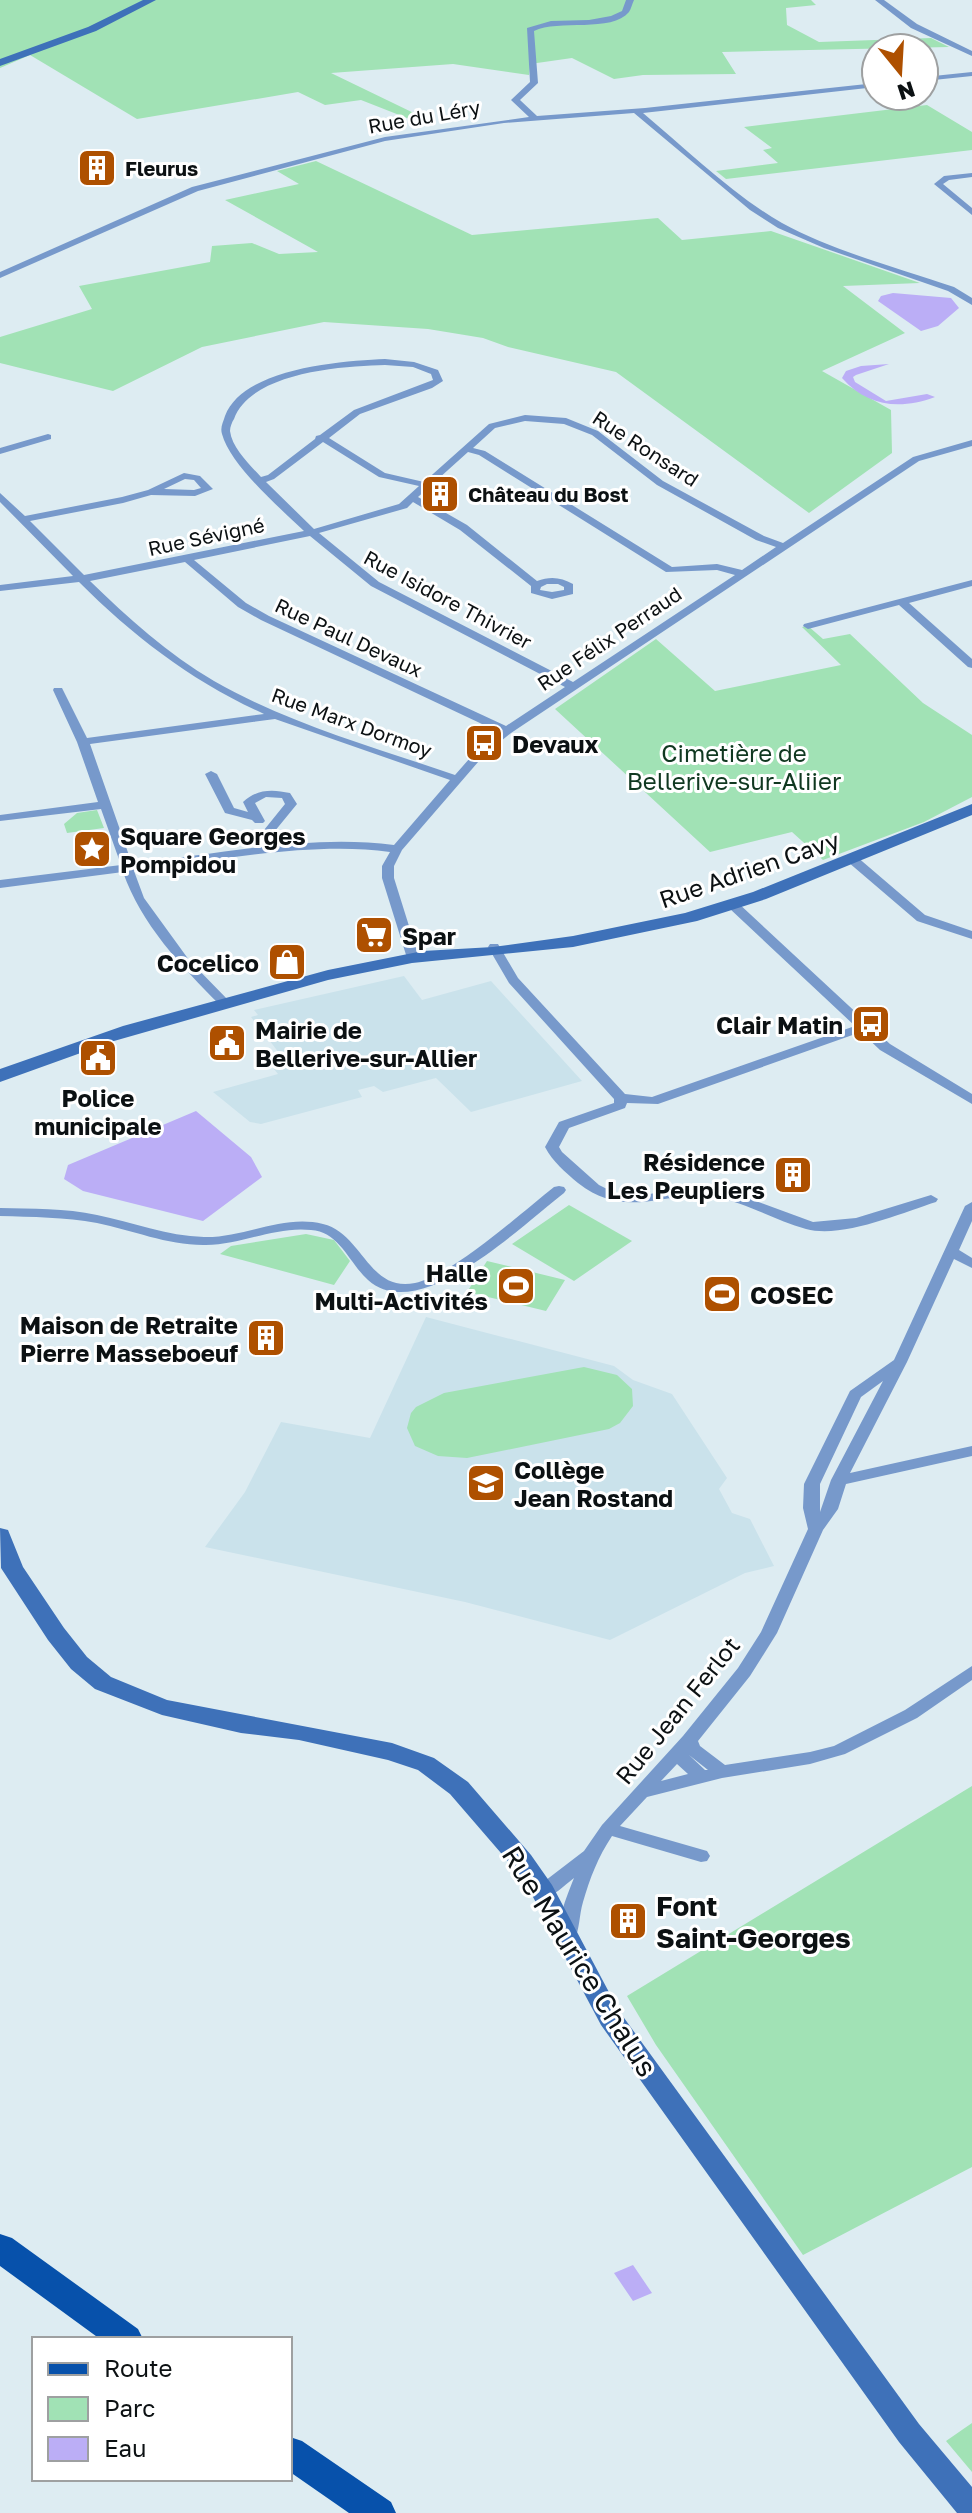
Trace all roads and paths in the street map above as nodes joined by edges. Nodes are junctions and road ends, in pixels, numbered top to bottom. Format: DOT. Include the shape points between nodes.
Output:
graph roads {
  1 [pos="151,0"];
  2 [pos="630,0"];
  3 [pos="879,0"];
  4 [pos="972,54"];
  5 [pos="0,63"];
  6 [pos="972,74"];
  7 [pos="940,77"];
  8 [pos="860,87"];
  9 [pos="636,111"];
  10 [pos="535,118"];
  11 [pos="972,175"];
  12 [pos="972,212"];
  13 [pos="0,275"];
  14 [pos="972,288"];
  15 [pos="954,291"];
  16 [pos="972,302"];
  17 [pos="48,437"];
  18 [pos="319,438"];
  19 [pos="972,443"];
  20 [pos="467,449"];
  21 [pos="0,451"];
  22 [pos="259,481"];
  23 [pos="426,485"];
  24 [pos="151,492"];
  25 [pos="0,496"];
  26 [pos="414,499"];
  27 [pos="23,519"];
  28 [pos="313,532"];
  29 [pos="782,546"];
  30 [pos="187,559"];
  31 [pos="742,573"];
  32 [pos="85,579"];
  33 [pos="972,583"];
  34 [pos="536,585"];
  35 [pos="0,588"];
  36 [pos="902,602"];
  37 [pos="808,626"];
  38 [pos="972,665"];
  39 [pos="573,687"];
  40 [pos="58,690"];
  41 [pos="275,716"];
  42 [pos="507,731"];
  43 [pos="83,742"];
  44 [pos="211,774"];
  45 [pos="457,779"];
  46 [pos="105,805"];
  47 [pos="972,809"];
  48 [pos="257,817"];
  49 [pos="0,818"];
  50 [pos="266,835"];
  51 [pos="397,849"];
  52 [pos="273,850"];
  53 [pos="852,859"];
  54 [pos="126,868"];
  55 [pos="0,884"];
  56 [pos="733,905"];
  57 [pos="972,935"];
  58 [pos="496,950"];
  59 [pos="413,958"];
  60 [pos="224,1002"];
  61 [pos="863,1027"];
  62 [pos="0,1076"];
  63 [pos="621,1098"];
  64 [pos="972,1100"];
  65 [pos="559,1190"];
  66 [pos="931,1199"];
  67 [pos="972,1206"];
  68 [pos="0,1212"];
  69 [pos="950,1251"];
  70 [pos="972,1264"];
  71 [pos="900,1362"];
  72 [pos="972,1451"];
  73 [pos="839,1480"];
  74 [pos="816,1529"];
  75 [pos="0,1535"];
  76 [pos="972,1672"];
  77 [pos="683,1747"];
  78 [pos="722,1772"];
  79 [pos="701,1777"];
  80 [pos="641,1793"];
  81 [pos="608,1829"];
  82 [pos="590,1856"];
  83 [pos="701,1856"];
  84 [pos="543,1892"];
  85 [pos="567,1937"];
  86 [pos="0,2248"];
  87 [pos="123,2337"];
  88 [pos="292,2453"];
  89 [pos="972,2509"];
  90 [pos="378,2513"];
  1 -- 5 [label="street" via="92,29"];
  2 -- 10 [label="street" via="625,12 613,19 530,30 534,83 515,100"];
  3 -- 4 [label="street" via="914,26"];
  6 -- 7 [label="street"];
  8 -- 9 [label="street, Rue du Léry"];
  9 -- 10 [label="street, Rue du Léry"];
  9 -- 15 [label="street" via="781,226"];
  10 -- 13 [label="street, Rue du Léry" via="396,136 204,187"];
  11 -- 12 [label="street" via="938,184"];
  14 -- 15 [label="street"];
  15 -- 16 [label="street"];
  17 -- 21 [label="street"];
  18 -- 22 [label="street"];
  18 -- 22 [label="street, Rue Isidore Thivrier" via="357,412 429,386 439,376 415,363 356,362 298,372 260,388 235,407 225,430 236,456"];
  18 -- 23 [label="street" via="382,475"];
  19 -- 29 [label="street, Rue Félix Perraud" via="916,459"];
  20 -- 23 [label="street, Rue Ronsard"];
  20 -- 29 [label="street, Rue Ronsard" via="492,426 508,421 545,418 579,425 660,483"];
  20 -- 31 [label="street" via="482,453 670,570 717,567"];
  22 -- 28 [label="street, Rue Isidore Thivrier"];
  23 -- 26 [label="street, Rue Ronsard"];
  24 -- 24 [label="street" via="184,476 197,478 208,489"];
  24 -- 27 [label="street"];
  25 -- 27 [label="street, Rue Marx Dormoy"];
  26 -- 28 [label="street, Rue Sévigné"];
  26 -- 34 [label="street" via="481,539"];
  27 -- 32 [label="street, Rue Marx Dormoy"];
  28 -- 30 [label="street, Rue Sévigné"];
  28 -- 39 [label="street, Rue Isidore Thivrier" via="375,584"];
  29 -- 31 [label="street, Rue Félix Perraud"];
  30 -- 32 [label="street, Rue Sévigné"];
  30 -- 42 [label="street, Rue Paul Devaux" via="265,618"];
  31 -- 39 [label="street, Rue Félix Perraud"];
  32 -- 35 [label="street, Rue Sévigné"];
  32 -- 41 [label="street, Rue Marx Dormoy" via="177,661"];
  33 -- 36 [label="street"];
  36 -- 37 [label="street"];
  36 -- 38 [label="street"];
  39 -- 42 [label="street, Rue Félix Perraud"];
  40 -- 43 [label="street"];
  41 -- 43 [label="street"];
  41 -- 45 [label="street, Rue Marx Dormoy"];
  42 -- 45 [label="street, Rue Félix Perraud"];
  43 -- 46 [label="street"];
  44 -- 48 [label="street" via="229,811"];
  45 -- 51 [label="street, Rue Félix Perraud"];
  46 -- 49 [label="street"];
  46 -- 54 [label="street"];
  47 -- 53 [label="street, Rue Adrien Cavy"];
  48 -- 50 [label="street"];
  48 -- 50 [label="street" via="249,802 257,795 286,795 291,804"];
  50 -- 52 [label="street"];
  51 -- 52 [label="street" via="360,844"];
  51 -- 59 [label="street" via="388,878"];
  52 -- 54 [label="street"];
  53 -- 56 [label="street, Rue Adrien Cavy"];
  53 -- 57 [label="street" via="921,918"];
  54 -- 55 [label="street"];
  54 -- 60 [label="street" via="138,898 185,963"];
  56 -- 58 [label="street, Rue Adrien Cavy" via="635,931"];
  56 -- 61 [label="street"];
  58 -- 59 [label="street, Rue Adrien Cavy"];
  58 -- 63 [label="street" via="513,980"];
  59 -- 60 [label="street, Rue Adrien Cavy"];
  60 -- 62 [label="street, Rue Adrien Cavy"];
  61 -- 63 [label="street" via="653,1101"];
  61 -- 64 [label="street" via="885,1047"];
  63 -- 66 [label="street" via="620,1105 564,1125 552,1147 582,1180 619,1199 713,1193 824,1227 849,1225"];
  65 -- 68 [label="street" via="441,1279 413,1288 388,1287 367,1274 343,1239 323,1228 294,1227 209,1241 93,1218"];
  67 -- 69 [label="street, Rue Jean Ferlot"];
  69 -- 70 [label="street"];
  69 -- 71 [label="street, Rue Jean Ferlot"];
  71 -- 73 [label="street, Rue Jean Ferlot"];
  71 -- 74 [label="street" via="855,1394 812,1484"];
  72 -- 73 [label="street"];
  73 -- 74 [label="street, Rue Jean Ferlot" via="830,1509"];
  74 -- 77 [label="street, Rue Jean Ferlot" via="769,1633"];
  75 -- 84 [label="street, Rue Maurice Chalus" via="12,1568 56,1634 103,1683 162,1707 366,1746 426,1764 459,1788"];
  76 -- 78 [label="street" via="911,1714 839,1750"];
  77 -- 78 [label="street"];
  77 -- 79 [label="street"];
  77 -- 80 [label="street, Rue Jean Ferlot"];
  78 -- 79 [label="street"];
  79 -- 80 [label="street"];
  80 -- 81 [label="street, Rue Jean Ferlot"];
  81 -- 82 [label="street, Rue Jean Ferlot"];
  81 -- 83 [label="street"];
  82 -- 84 [label="street, Rue Jean Ferlot"];
  82 -- 85 [label="street, Rue Jean Ferlot"];
  84 -- 85 [label="street, Rue Maurice Chalus"];
  85 -- 89 [label="street, Rue Maurice Chalus" via="610,2018 909,2433"];
  86 -- 87 [label="main road"];
  88 -- 90 [label="main road"];
}
